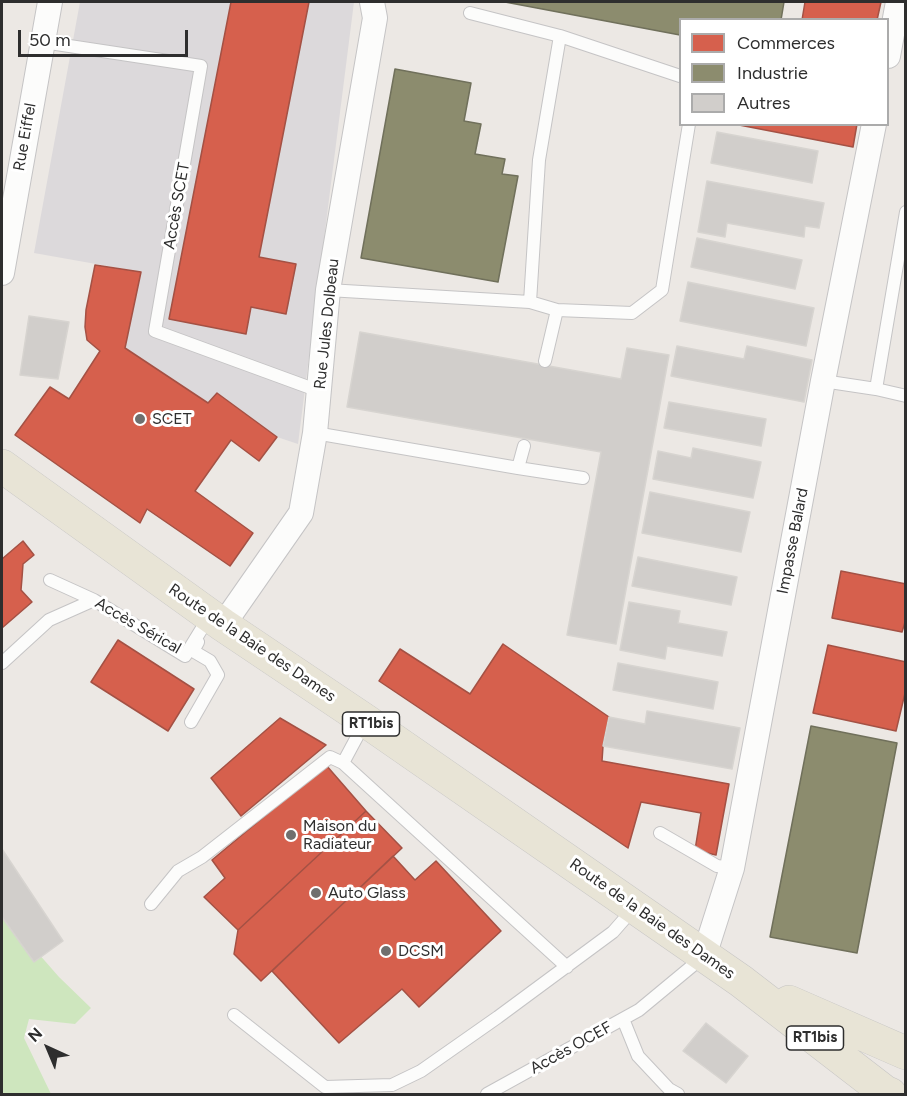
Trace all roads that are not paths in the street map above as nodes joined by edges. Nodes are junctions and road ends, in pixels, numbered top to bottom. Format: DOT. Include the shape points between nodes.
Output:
graph roads {
  1 [pos="50,2"];
  2 [pos="372,2"];
  3 [pos="898,2"];
  4 [pos="470,13"];
  5 [pos="560,36"];
  6 [pos="43,42"];
  7 [pos="889,51"];
  8 [pos="679,75"];
  9 [pos="689,126"];
  10 [pos="874,126"];
  11 [pos="906,212"];
  12 [pos="2,273"];
  13 [pos="328,290"];
  14 [pos="530,302"];
  15 [pos="557,310"];
  16 [pos="545,361"];
  17 [pos="823,381"];
  18 [pos="876,389"];
  19 [pos="319,391"];
  20 [pos="906,396"];
  21 [pos="315,433"];
  22 [pos="524,446"];
  23 [pos="2,466"];
  24 [pos="518,468"];
  25 [pos="583,478"];
  26 [pos="50,580"];
  27 [pos="94,600"];
  28 [pos="216,620"];
  29 [pos="2,663"];
  30 [pos="366,721"];
  31 [pos="191,722"];
  32 [pos="343,763"];
  33 [pos="660,833"];
  34 [pos="732,868"];
  35 [pos="151,904"];
  36 [pos="635,907"];
  37 [pos="704,956"];
  38 [pos="567,967"];
  39 [pos="741,981"];
  40 [pos="234,1015"];
  41 [pos="623,1019"];
  42 [pos="906,1053"];
  43 [pos="487,1095"];
  44 [pos="678,1095"];
  45 [pos="890,1095"];
  1 -- 6 [label="street, Rue Eiffel"];
  2 -- 13 [label="street, Rue Jules Dolbeau" via="375,18"];
  3 -- 7 [label="street"];
  4 -- 5 [label="lane"];
  5 -- 8 [label="lane"];
  5 -- 14 [label="lane" via="539,160"];
  6 -- 12 [label="street, Rue Eiffel"];
  6 -- 19 [label="lane, Accès SCET" via="201,66 155,331"];
  9 -- 15 [label="lane" via="663,290 632,313"];
  10 -- 17 [label="street, Impasse Balard"];
  11 -- 18 [label="lane"];
  13 -- 14 [label="lane"];
  13 -- 19 [label="street, Rue Jules Dolbeau"];
  14 -- 15 [label="lane"];
  15 -- 16 [label="lane"];
  17 -- 18 [label="lane"];
  17 -- 34 [label="street, Impasse Balard"];
  18 -- 20 [label="lane"];
  19 -- 21 [label="street, Rue Jules Dolbeau"];
  21 -- 24 [label="lane"];
  21 -- 28 [label="street, Rue Jules Dolbeau" via="301,513"];
  22 -- 24 [label="lane"];
  23 -- 28 [label="main road, Route de la Baie des Dames / RT1bis"];
  24 -- 25 [label="lane"];
  26 -- 27 [label="lane, Accès Sérical"];
  27 -- 28 [label="lane, Accès Sérical" via="185,656"];
  27 -- 29 [label="lane" via="49,620"];
  28 -- 30 [label="main road, Route de la Baie des Dames / RT1bis"];
  28 -- 31 [label="lane" via="193,651 210,661 218,675"];
  30 -- 32 [label="lane"];
  30 -- 36 [label="main road, Route de la Baie des Dames / RT1bis"];
  32 -- 35 [label="lane" via="330,757 202,857 178,871"];
  32 -- 38 [label="lane"];
  33 -- 34 [label="lane" via="717,866"];
  34 -- 37 [label="street, Impasse Balard"];
  36 -- 37 [label="main road, Route de la Baie des Dames / RT1bis"];
  36 -- 38 [label="lane" via="613,932"];
  37 -- 39 [label="main road, Route de la Baie des Dames / RT1bis"];
  37 -- 41 [label="lane, Accès OCEF"];
  38 -- 40 [label="lane" via="421,1071 392,1085 325,1087"];
  39 -- 42 [label="main road, Route de la Baie des Dames / RT1bis"];
  39 -- 45 [label="main road, Route de la Baie des Dames / RT1bis"];
  41 -- 43 [label="lane, Accès OCEF"];
  41 -- 44 [label="lane, Accès OCEF" via="638,1056"];
}
